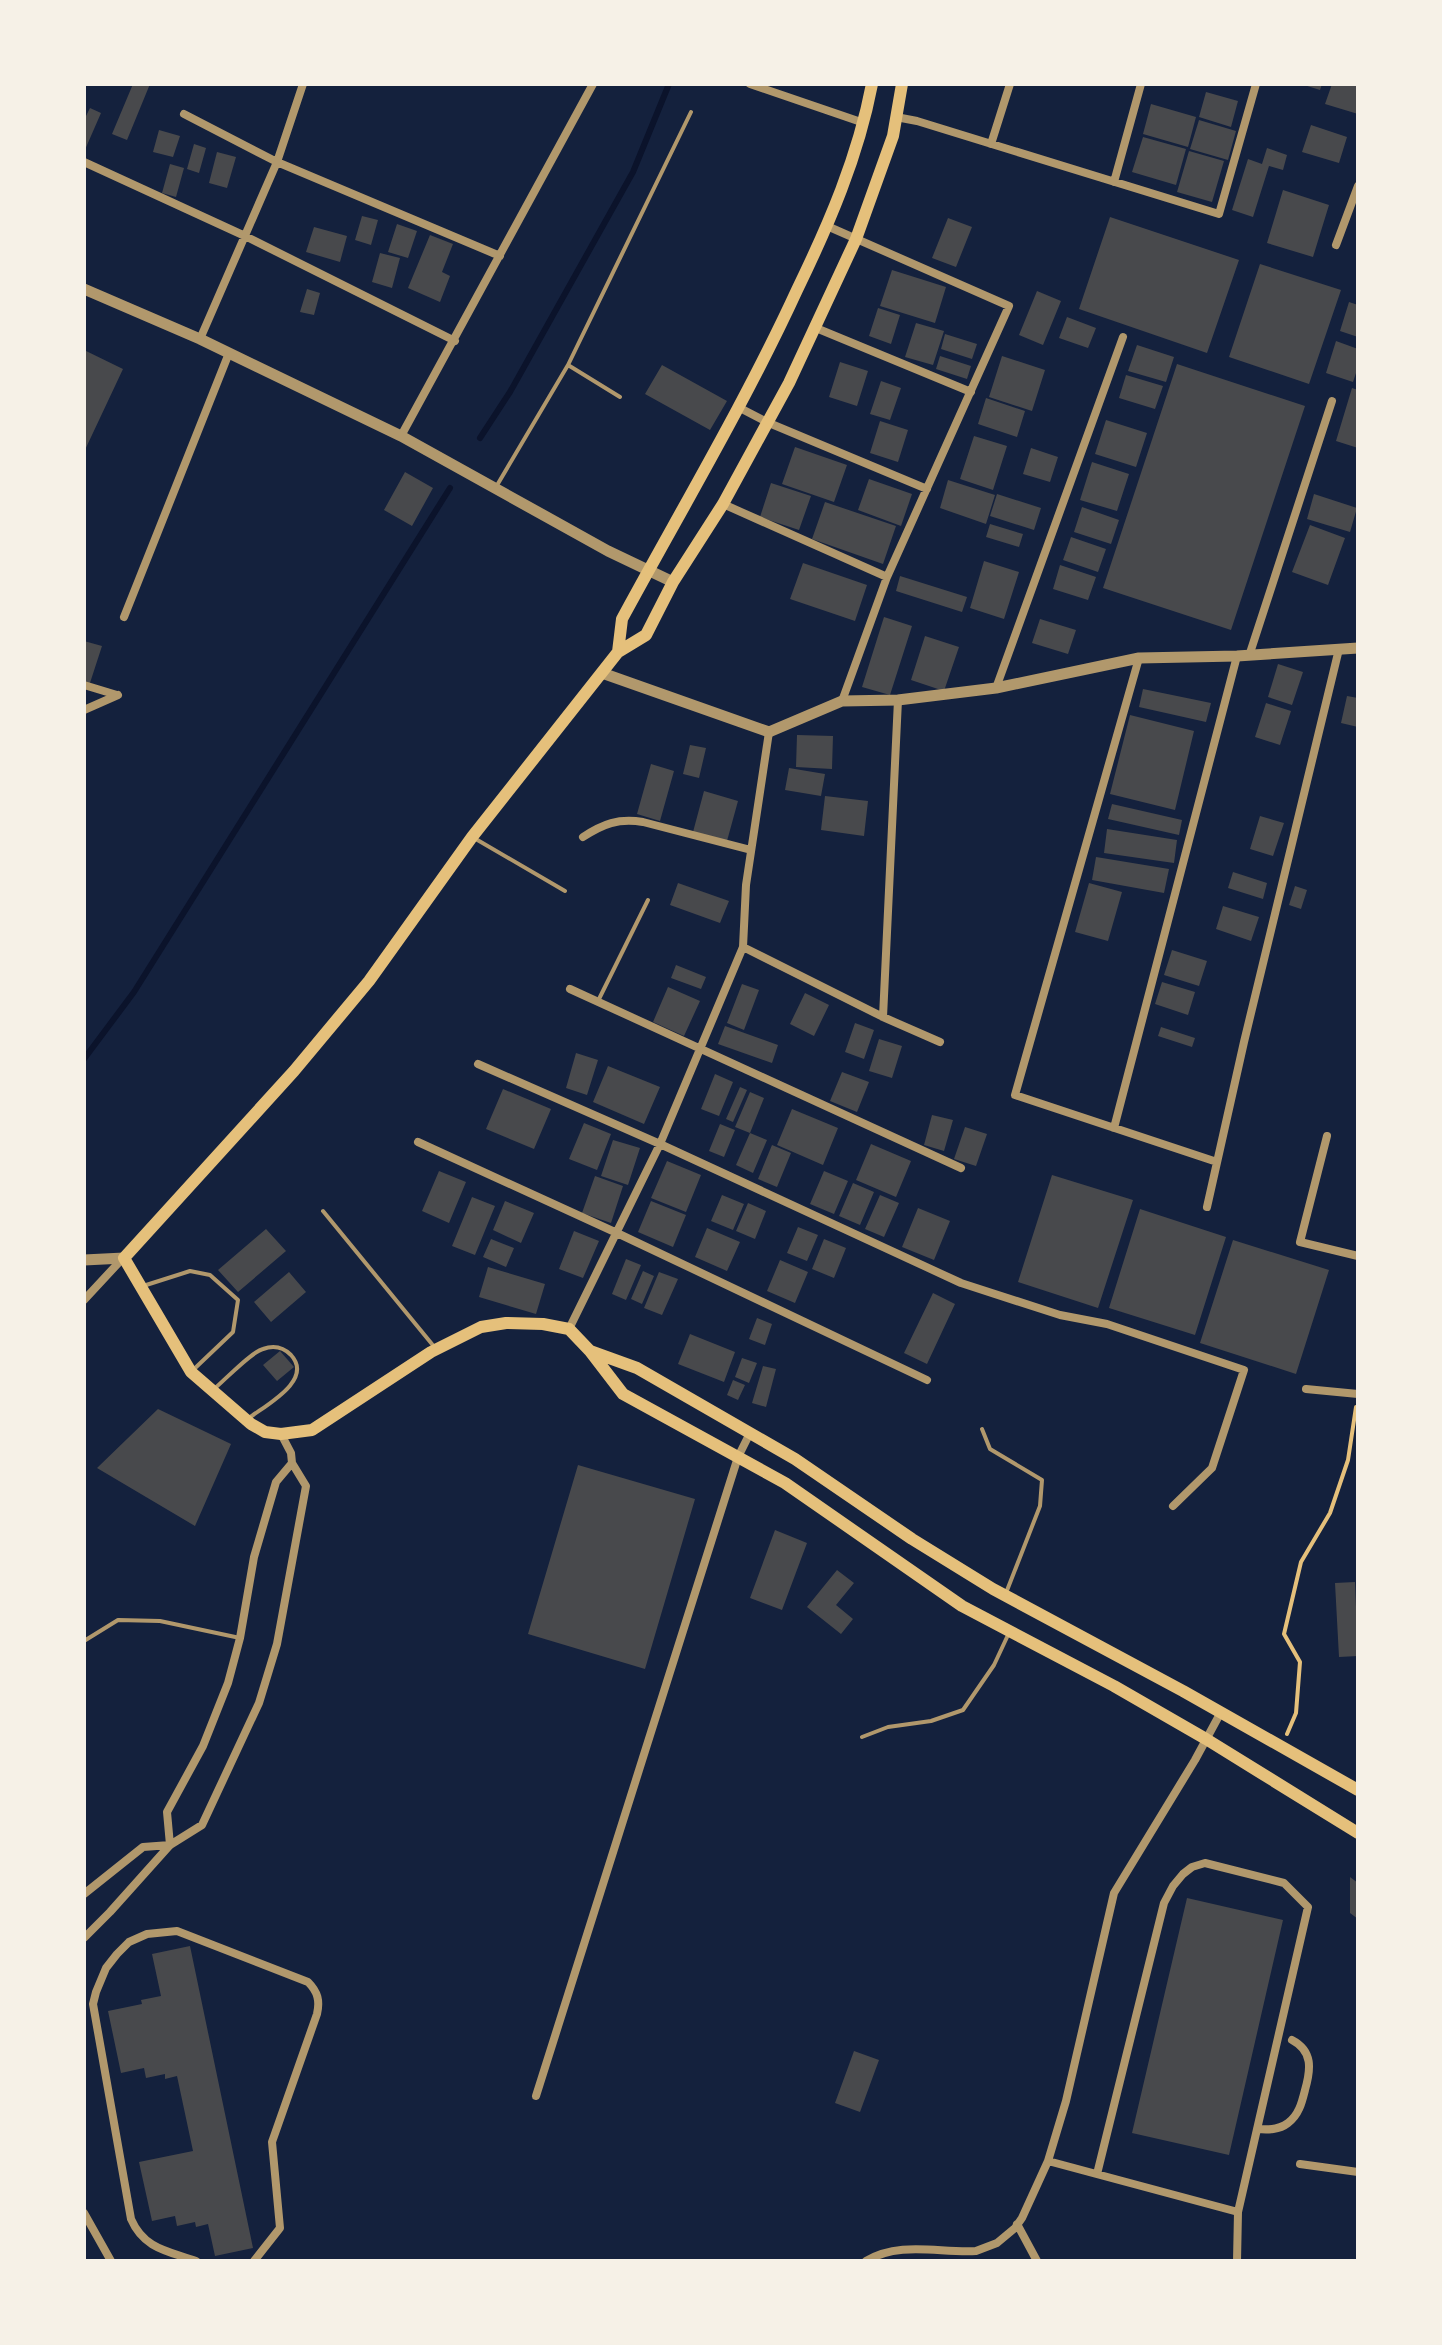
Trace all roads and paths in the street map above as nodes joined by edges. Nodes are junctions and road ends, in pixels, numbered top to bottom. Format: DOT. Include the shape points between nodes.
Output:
graph roads {
  1 [pos="303,84"];
  2 [pos="593,84"];
  3 [pos="750,84"];
  4 [pos="872,84"];
  5 [pos="902,84"];
  6 [pos="1010,84"];
  7 [pos="1141,84"];
  8 [pos="1256,84"];
  9 [pos="691,112"];
  10 [pos="184,114"];
  11 [pos="896,117"];
  12 [pos="864,123"];
  13 [pos="991,144"];
  14 [pos="84,162"];
  15 [pos="277,162"];
  16 [pos="1114,182"];
  17 [pos="1358,186"];
  18 [pos="827,226"];
  19 [pos="245,236"];
  20 [pos="856,239"];
  21 [pos="1336,245"];
  22 [pos="500,256"];
  23 [pos="84,289"];
  24 [pos="816,328"];
  25 [pos="1123,337"];
  26 [pos="200,339"];
  27 [pos="455,341"];
  28 [pos="229,353"];
  29 [pos="568,365"];
  30 [pos="971,392"];
  31 [pos="620,397"];
  32 [pos="1332,401"];
  33 [pos="738,407"];
  34 [pos="769,423"];
  35 [pos="401,436"];
  36 [pos="494,489"];
  37 [pos="927,489"];
  38 [pos="723,504"];
  39 [pos="649,570"];
  40 [pos="887,577"];
  41 [pos="673,582"];
  42 [pos="124,617"];
  43 [pos="1358,648"];
  44 [pos="1339,649"];
  45 [pos="618,652"];
  46 [pos="1243,656"];
  47 [pos="1139,658"];
  48 [pos="602,673"];
  49 [pos="84,685"];
  50 [pos="996,688"];
  51 [pos="898,700"];
  52 [pos="842,701"];
  53 [pos="84,710"];
  54 [pos="769,732"];
  55 [pos="472,837"];
  56 [pos="583,837"];
  57 [pos="751,850"];
  58 [pos="565,891"];
  59 [pos="648,900"];
  60 [pos="743,947"];
  61 [pos="570,989"];
  62 [pos="598,1001"];
  63 [pos="883,1017"];
  64 [pos="940,1042"];
  65 [pos="700,1048"];
  66 [pos="478,1064"];
  67 [pos="1114,1128"];
  68 [pos="1327,1136"];
  69 [pos="418,1142"];
  70 [pos="660,1144"];
  71 [pos="1217,1162"];
  72 [pos="961,1168"];
  73 [pos="1207,1207"];
  74 [pos="323,1211"];
  75 [pos="617,1233"];
  76 [pos="1358,1256"];
  77 [pos="124,1258"];
  78 [pos="84,1260"];
  79 [pos="141,1287"];
  80 [pos="84,1300"];
  81 [pos="569,1329"];
  82 [pos="436,1349"];
  83 [pos="590,1351"];
  84 [pos="191,1372"];
  85 [pos="927,1380"];
  86 [pos="1306,1389"];
  87 [pos="213,1391"];
  88 [pos="1358,1393"];
  89 [pos="247,1420"];
  90 [pos="982,1429"];
  91 [pos="750,1433"];
  92 [pos="281,1434"];
  93 [pos="738,1457"];
  94 [pos="292,1463"];
  95 [pos="1173,1506"];
  96 [pos="1005,1596"];
  97 [pos="1009,1631"];
  98 [pos="240,1638"];
  99 [pos="84,1641"];
  100 [pos="1221,1712"];
  101 [pos="862,1737"];
  102 [pos="1206,1739"];
  103 [pos="1282,1748"];
  104 [pos="1358,1790"];
  105 [pos="1358,1833"];
  106 [pos="170,1845"];
  107 [pos="84,1894"];
  108 [pos="84,1938"];
  109 [pos="1292,2040"];
  110 [pos="536,2096"];
  111 [pos="1257,2129"];
  112 [pos="1048,2161"];
  113 [pos="1300,2164"];
  114 [pos="1358,2172"];
  115 [pos="1097,2174"];
  116 [pos="1238,2212"];
  117 [pos="84,2213"];
  118 [pos="1017,2224"];
  119 [pos="111,2261"];
  120 [pos="196,2261"];
  121 [pos="254,2261"];
  122 [pos="866,2261"];
  123 [pos="1037,2261"];
  124 [pos="1237,2261"];
  1 -- 15 [label="street"];
  2 -- 22 [label="street"];
  3 -- 12 [label="street"];
  4 -- 12 [label="main road"];
  5 -- 11 [label="main road"];
  6 -- 13 [label="street"];
  7 -- 16 [label="street"];
  8 -- 16 [label="street" via="1219,214"];
  9 -- 29 [label="lane"];
  10 -- 15 [label="street"];
  11 -- 13 [label="street"];
  11 -- 20 [label="main road"];
  12 -- 18 [label="main road"];
  13 -- 16 [label="street"];
  14 -- 19 [label="street"];
  15 -- 19 [label="street"];
  15 -- 22 [label="street"];
  17 -- 21 [label="street"];
  18 -- 20 [label="street"];
  18 -- 33 [label="main road"];
  19 -- 26 [label="street"];
  19 -- 27 [label="street"];
  20 -- 24 [label="main road"];
  20 -- 30 [label="street" via="1009,306"];
  22 -- 27 [label="street"];
  23 -- 26 [label="street"];
  24 -- 30 [label="street"];
  24 -- 34 [label="main road"];
  25 -- 50 [label="street"];
  26 -- 28 [label="street"];
  27 -- 35 [label="street"];
  28 -- 35 [label="street"];
  28 -- 42 [label="street"];
  29 -- 31 [label="lane"];
  29 -- 36 [label="lane"];
  30 -- 37 [label="street"];
  32 -- 46 [label="street"];
  33 -- 34 [label="street"];
  33 -- 39 [label="main road"];
  34 -- 37 [label="street"];
  34 -- 38 [label="main road"];
  35 -- 36 [label="street"];
  36 -- 39 [label="street"];
  37 -- 40 [label="street"];
  38 -- 40 [label="street"];
  38 -- 41 [label="main road"];
  39 -- 41 [label="street"];
  39 -- 45 [label="main road" via="622,619"];
  40 -- 52 [label="street"];
  41 -- 45 [label="main road" via="646,635"];
  43 -- 44 [label="street"];
  44 -- 46 [label="street"];
  44 -- 71 [label="street"];
  45 -- 48 [label="main road"];
  46 -- 47 [label="street"];
  46 -- 67 [label="street"];
  47 -- 50 [label="street"];
  47 -- 67 [label="street" via="1015,1095"];
  48 -- 54 [label="street"];
  48 -- 55 [label="main road"];
  49 -- 53 [label="street" via="118,695"];
  50 -- 51 [label="street"];
  51 -- 52 [label="street"];
  51 -- 63 [label="street"];
  52 -- 54 [label="street"];
  54 -- 57 [label="street"];
  55 -- 58 [label="lane"];
  55 -- 77 [label="main road" via="369,981"];
  56 -- 57 [label="street" via="626,819"];
  57 -- 60 [label="street"];
  59 -- 62 [label="lane"];
  60 -- 63 [label="street"];
  60 -- 65 [label="street"];
  61 -- 62 [label="street"];
  62 -- 65 [label="street"];
  63 -- 64 [label="street"];
  65 -- 70 [label="street"];
  65 -- 72 [label="street"];
  66 -- 70 [label="street"];
  67 -- 71 [label="street"];
  68 -- 76 [label="street" via="1300,1242"];
  69 -- 75 [label="street"];
  70 -- 75 [label="street"];
  70 -- 95 [label="street" via="961,1283 1244,1370 1212,1468"];
  71 -- 73 [label="street"];
  74 -- 82 [label="lane"];
  75 -- 81 [label="street"];
  75 -- 85 [label="street"];
  77 -- 78 [label="street"];
  77 -- 79 [label="main road"];
  77 -- 80 [label="street"];
  79 -- 84 [label="main road"];
  79 -- 84 [label="lane" via="190,1271 210,1275 238,1300 233,1332"];
  81 -- 82 [label="main road" via="506,1323 481,1327"];
  81 -- 83 [label="main road"];
  82 -- 92 [label="main road" via="312,1430"];
  83 -- 91 [label="main road" via="637,1368"];
  83 -- 93 [label="main road" via="623,1394"];
  84 -- 87 [label="main road"];
  86 -- 88 [label="street"];
  87 -- 89 [label="main road"];
  87 -- 89 [label="lane" via="260,1349 278,1346 288,1352 298,1364 298,1376"];
  88 -- 103 [label="path" via="1348,1460 1330,1513 1301,1562 1284,1634 1300,1662 1296,1713"];
  89 -- 92 [label="main road" via="265,1432"];
  90 -- 96 [label="lane" via="990,1449 1042,1480 1040,1506"];
  91 -- 93 [label="street"];
  91 -- 96 [label="main road"];
  92 -- 94 [label="street"];
  93 -- 97 [label="main road" via="785,1483 962,1606"];
  93 -- 110 [label="street"];
  94 -- 98 [label="street" via="276,1482 254,1557"];
  94 -- 106 [label="street" via="306,1486 277,1644 259,1703 202,1825"];
  96 -- 100 [label="main road"];
  97 -- 101 [label="lane" via="994,1665 963,1710"];
  97 -- 102 [label="main road"];
  98 -- 99 [label="lane" via="160,1621 118,1620"];
  98 -- 106 [label="street" via="203,1746 167,1812"];
  100 -- 102 [label="street"];
  100 -- 103 [label="main road"];
  102 -- 105 [label="main road"];
  102 -- 112 [label="street" via="1114,1893"];
  103 -- 104 [label="main road"];
  106 -- 107 [label="street" via="143,1847"];
  106 -- 108 [label="street"];
  109 -- 111 [label="street" via="1306,2052 1311,2067 1300,2108 1282,2127"];
  111 -- 115 [label="street" via="1308,1907 1284,1883 1199,1864 1183,1874 1164,1903"];
  111 -- 116 [label="street"];
  112 -- 115 [label="street"];
  112 -- 118 [label="street"];
  113 -- 114 [label="street"];
  115 -- 116 [label="street"];
  116 -- 124 [label="street"];
  117 -- 119 [label="street"];
  118 -- 122 [label="street" via="997,2243 976,2251 900,2249"];
  118 -- 123 [label="street"];
  120 -- 121 [label="street" via="147,2244 131,2219 93,2004 100,1980 117,1954 147,1934 177,1931 308,1982 318,1997 317,2014 272,2142 280,2228"];
}
